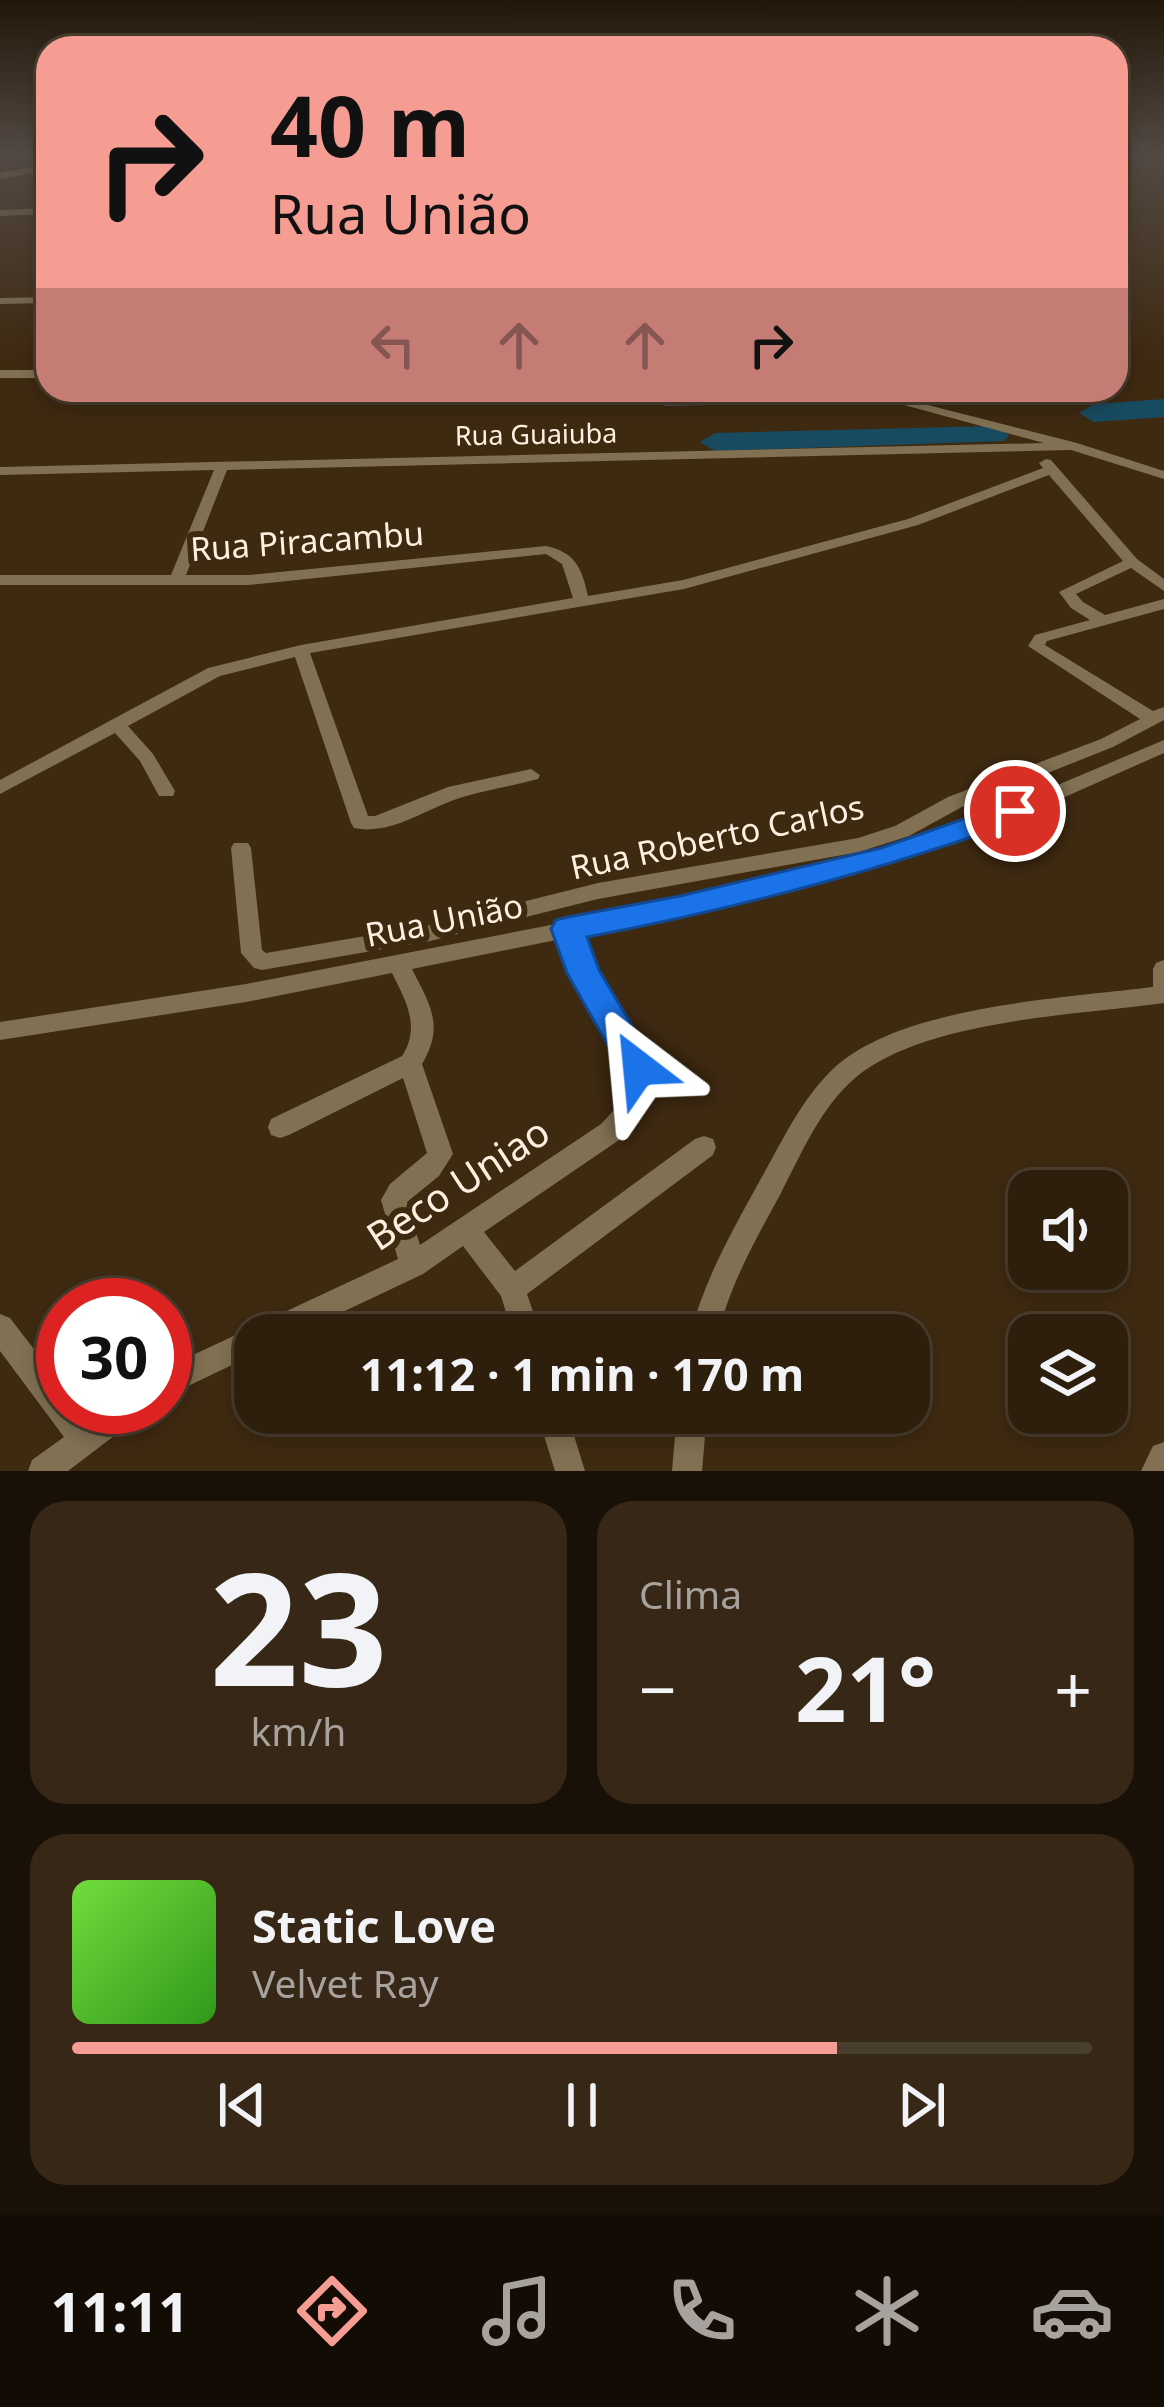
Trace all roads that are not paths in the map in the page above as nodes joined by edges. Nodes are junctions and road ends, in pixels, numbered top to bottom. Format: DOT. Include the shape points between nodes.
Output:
graph roads {
  1 [pos="36,300"];
  2 [pos="0,301"];
  3 [pos="0,374"];
  4 [pos="36,374"];
  5 [pos="902,402"];
  6 [pos="1072,446"];
  7 [pos="1038,448"];
  8 [pos="222,466"];
  9 [pos="0,470"];
  10 [pos="1050,470"];
  11 [pos="1164,475"];
  12 [pos="1132,562"];
  13 [pos="0,580"];
  14 [pos="176,581"];
  15 [pos="1164,586"];
  16 [pos="581,603"];
  17 [pos="1164,604"];
  18 [pos="1102,620"];
  19 [pos="301,650"];
  20 [pos="1158,716"];
  21 [pos="116,724"];
  22 [pos="1164,746"];
  23 [pos="531,775"];
  24 [pos="0,788"];
  25 [pos="166,791"];
  26 [pos="241,848"];
  27 [pos="736,867"];
  28 [pos="669,879"];
  29 [pos="750,890"];
  30 [pos="680,908"];
  31 [pos="568,929"];
  32 [pos="431,944"];
  33 [pos="398,962"];
  34 [pos="1164,968"];
  35 [pos="1164,994"];
  36 [pos="0,1030"];
  37 [pos="410,1064"];
  38 [pos="280,1127"];
  39 [pos="704,1147"];
  40 [pos="465,1228"];
  41 [pos="412,1265"];
  42 [pos="512,1289"];
  43 [pos="308,1314"];
  44 [pos="520,1314"];
  45 [pos="713,1314"];
  46 [pos="0,1328"];
  47 [pos="234,1349"];
  48 [pos="192,1370"];
  49 [pos="90,1434"];
  50 [pos="559,1434"];
  51 [pos="690,1434"];
  52 [pos="84,1438"];
  53 [pos="1164,1457"];
  54 [pos="43,1471"];
  55 [pos="570,1471"];
  56 [pos="687,1471"];
  57 [pos="1156,1471"];
  1 -- 2 [label="street"];
  3 -- 4 [label="street"];
  5 -- 6 [label="street"];
  6 -- 7 [label="street, Rua Guaiuba"];
  6 -- 11 [label="street"];
  7 -- 8 [label="street, Rua Guaiuba"];
  7 -- 10 [label="street"];
  8 -- 9 [label="street, Rua Guaiuba"];
  8 -- 14 [label="street"];
  10 -- 12 [label="street"];
  10 -- 16 [label="street" via="913,522"];
  12 -- 15 [label="street"];
  12 -- 18 [label="street" via="1067,592"];
  13 -- 14 [label="street, Rua Piracambu"];
  14 -- 16 [label="street, Rua Piracambu" via="546,550 571,561"];
  16 -- 19 [label="street"];
  17 -- 18 [label="street"];
  18 -- 20 [label="street" via="1036,646"];
  19 -- 21 [label="street" via="214,672"];
  19 -- 23 [label="street" via="361,823"];
  20 -- 27 [label="street, Rua Roberto Carlos" via="902,831"];
  21 -- 24 [label="street"];
  21 -- 25 [label="street"];
  22 -- 29 [label="street, Rua União" via="887,857"];
  26 -- 32 [label="street, Rua Roberto Carlos" via="252,953 262,962"];
  27 -- 28 [label="street, Rua Roberto Carlos"];
  27 -- 29 [label="street"];
  28 -- 30 [label="street"];
  28 -- 32 [label="street, Rua Roberto Carlos" via="598,891"];
  29 -- 30 [label="street, Rua União"];
  30 -- 31 [label="street, Rua União"];
  31 -- 32 [label="street, Rua União"];
  31 -- 40 [label="street, Beco Uniao" via="639,1068 640,1097 610,1132"];
  32 -- 33 [label="street, Rua União"];
  33 -- 36 [label="street, Rua União"];
  33 -- 37 [label="street" via="427,1030"];
  34 -- 35 [label="street"];
  35 -- 45 [label="street" via="913,1037 848,1070 811,1114 749,1226"];
  37 -- 38 [label="street"];
  37 -- 41 [label="street" via="440,1154 434,1170 394,1200"];
  39 -- 42 [label="street"];
  40 -- 41 [label="street, Beco Uniao"];
  40 -- 42 [label="street"];
  41 -- 43 [label="street, Beco Uniao"];
  42 -- 44 [label="street"];
  46 -- 52 [label="street"];
  47 -- 48 [label="street, Beco Uniao"];
  49 -- 52 [label="street"];
  50 -- 55 [label="street"];
  51 -- 56 [label="street"];
  52 -- 54 [label="street"];
  53 -- 57 [label="street"];
}
